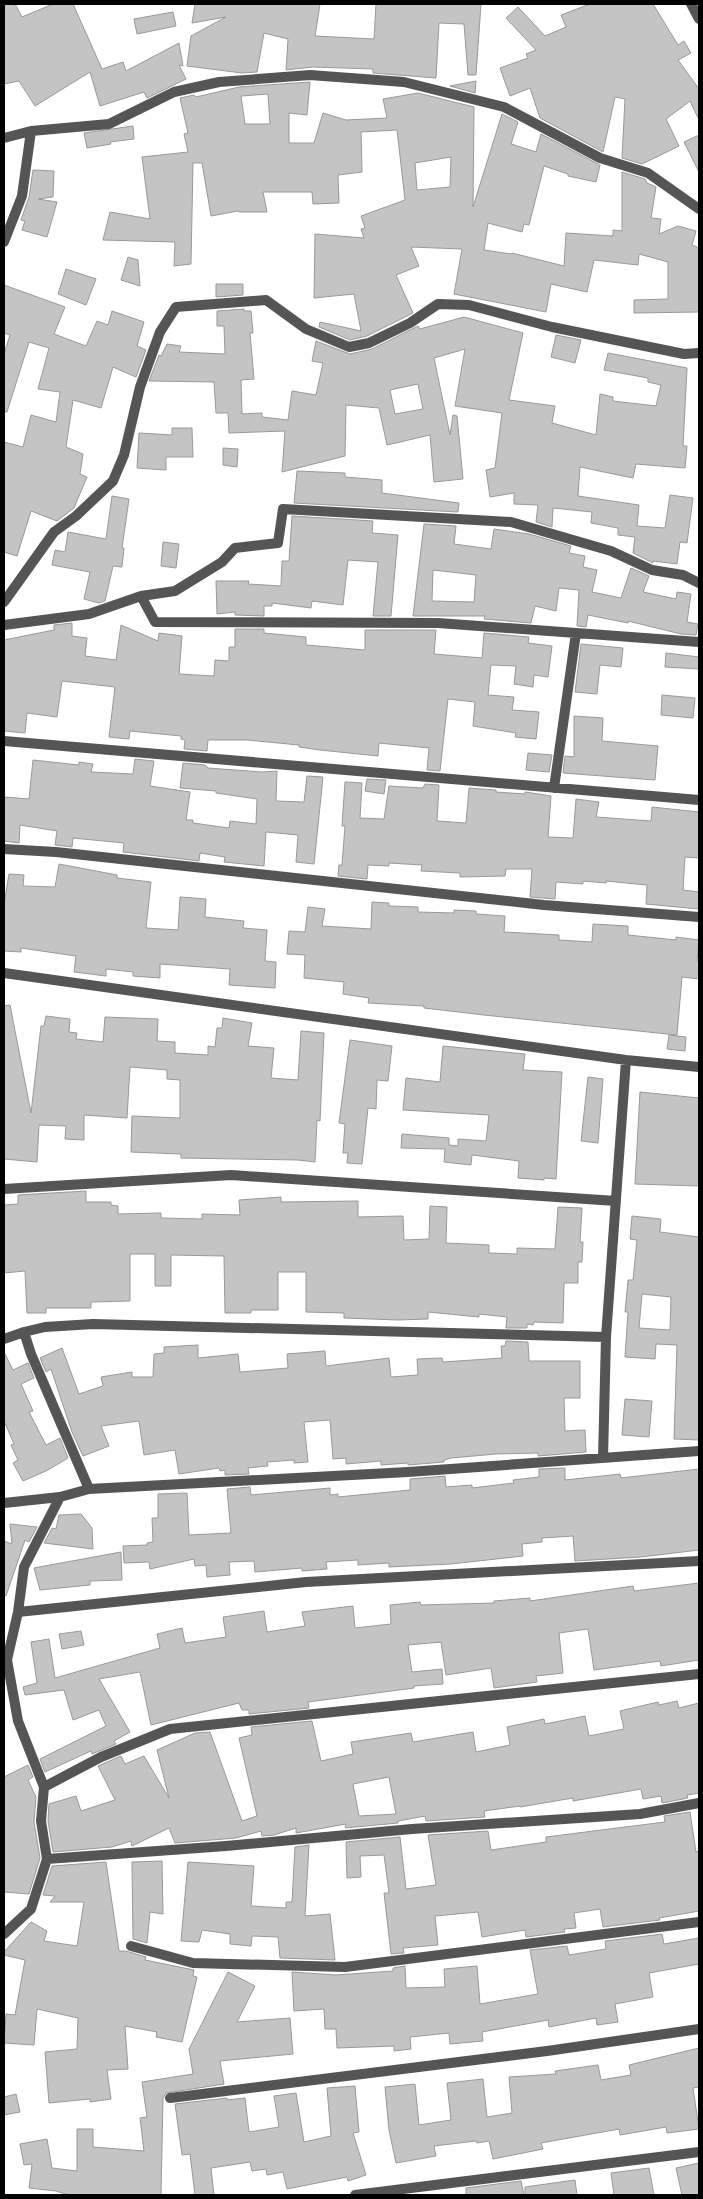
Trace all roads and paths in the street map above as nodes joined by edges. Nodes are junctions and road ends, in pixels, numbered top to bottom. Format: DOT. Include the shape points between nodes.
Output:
graph roads {
  1 [pos="691,4"];
  2 [pos="699,19"];
  3 [pos="31,131"];
  4 [pos="4,138"];
  5 [pos="699,209"];
  6 [pos="4,242"];
  7 [pos="699,353"];
  8 [pos="699,583"];
  9 [pos="141,596"];
  10 [pos="4,602"];
  11 [pos="4,625"];
  12 [pos="576,633"];
  13 [pos="699,642"];
  14 [pos="4,740"];
  15 [pos="554,788"];
  16 [pos="699,800"];
  17 [pos="4,850"];
  18 [pos="699,917"];
  19 [pos="4,973"];
  20 [pos="626,1060"];
  21 [pos="699,1068"];
  22 [pos="4,1188"];
  23 [pos="616,1201"];
  24 [pos="4,1330"];
  25 [pos="24,1332"];
  26 [pos="606,1337"];
  27 [pos="4,1338"];
  28 [pos="699,1451"];
  29 [pos="603,1458"];
  30 [pos="89,1489"];
  31 [pos="60,1497"];
  32 [pos="4,1503"];
  33 [pos="699,1561"];
  34 [pos="18,1612"];
  35 [pos="9,1632"];
  36 [pos="699,1674"];
  37 [pos="44,1787"];
  38 [pos="699,1803"];
  39 [pos="47,1859"];
  40 [pos="699,1922"];
  41 [pos="4,1934"];
  42 [pos="131,1946"];
  43 [pos="699,2029"];
  44 [pos="170,2098"];
  45 [pos="699,2152"];
  46 [pos="355,2195"];
  1 -- 2 [label="street"];
  3 -- 4 [label="street"];
  3 -- 5 [label="street" via="109,124 174,92 219,82 310,75 404,82 504,107 600,158 648,173"];
  3 -- 6 [label="street" via="22,196"];
  7 -- 10 [label="street" via="684,354 552,327 469,305 438,304 410,324 369,343 349,347 306,330 266,300 176,307 160,332 140,387 124,455 113,480 76,516 54,532"];
  8 -- 9 [label="street" via="683,575 652,570 611,551 511,522 284,509 278,543 235,548 222,562 176,591"];
  9 -- 11 [label="street" via="89,614"];
  9 -- 12 [label="street" via="155,622 438,623"];
  12 -- 13 [label="street"];
  12 -- 15 [label="street"];
  14 -- 15 [label="street"];
  15 -- 16 [label="street"];
  17 -- 18 [label="street" via="56,852 544,905"];
  19 -- 20 [label="street"];
  20 -- 21 [label="street"];
  20 -- 23 [label="street"];
  22 -- 23 [label="street" via="232,1175"];
  23 -- 26 [label="street"];
  24 -- 25 [label="street"];
  25 -- 26 [label="street" via="45,1327 93,1324"];
  25 -- 27 [label="street"];
  25 -- 30 [label="street"];
  26 -- 29 [label="street"];
  28 -- 29 [label="street"];
  29 -- 30 [label="street"];
  30 -- 31 [label="street"];
  31 -- 32 [label="street"];
  31 -- 34 [label="street" via="24,1567"];
  33 -- 34 [label="street" via="306,1582"];
  34 -- 35 [label="street"];
  35 -- 37 [label="street" via="7,1660 18,1721"];
  36 -- 37 [label="street" via="170,1729 101,1757"];
  37 -- 39 [label="street" via="41,1821"];
  38 -- 39 [label="street" via="640,1814 412,1828"];
  39 -- 41 [label="street" via="31,1909"];
  40 -- 42 [label="street" via="345,1967 193,1963"];
  43 -- 44 [label="street"];
  45 -- 46 [label="street"];
}
